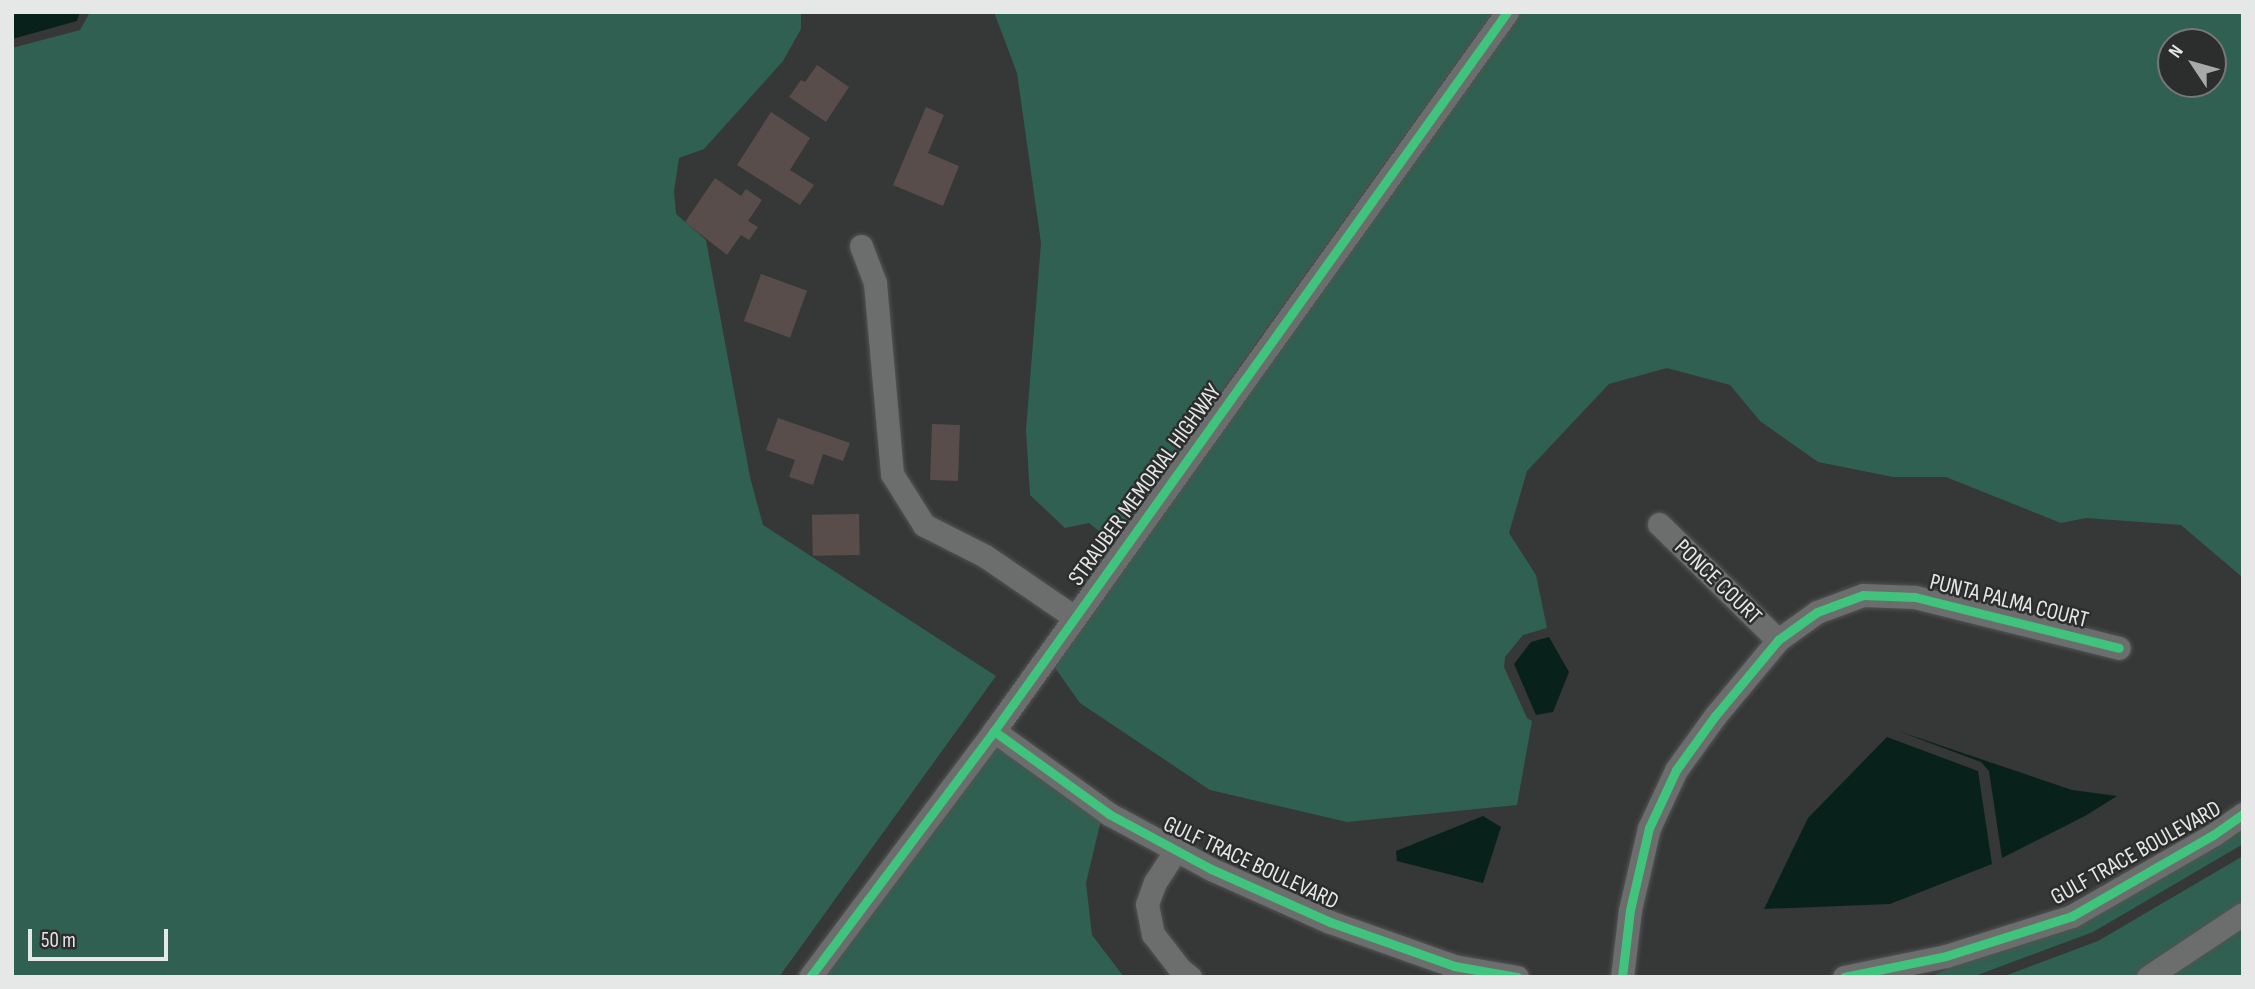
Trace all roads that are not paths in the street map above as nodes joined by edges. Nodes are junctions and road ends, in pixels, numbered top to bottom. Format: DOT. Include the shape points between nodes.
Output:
graph roads {
  1 [pos="1507,12"];
  2 [pos="861,246"];
  3 [pos="1659,524"];
  4 [pos="1074,617"];
  5 [pos="1778,640"];
  6 [pos="2119,648"];
  7 [pos="994,731"];
  8 [pos="2243,814"];
  9 [pos="1176,850"];
  10 [pos="2243,915"];
  11 [pos="810,977"];
  12 [pos="1190,977"];
  13 [pos="1517,977"];
  14 [pos="1622,977"];
  15 [pos="1844,977"];
  16 [pos="2148,977"];
  1 -- 4 [label="street, STRAUBER MEMORIAL HIGHWAY"];
  2 -- 4 [label="street" via="875,283 892,474 924,524 985,556"];
  3 -- 5 [label="street, PONCE COURT"];
  4 -- 7 [label="street, STRAUBER MEMORIAL HIGHWAY"];
  5 -- 6 [label="street, PUNTA PALMA COURT" via="1817,611 1863,596 1915,597"];
  5 -- 14 [label="street, PUNTA PALMA COURT" via="1714,716 1665,793 1649,828 1630,911"];
  7 -- 9 [label="street, GULF TRACE BOULEVARD" via="1109,814"];
  7 -- 11 [label="street, STRAUBER MEMORIAL HIGHWAY"];
  8 -- 15 [label="street, GULF TRACE BOULEVARD" via="2072,916 1946,956"];
  9 -- 12 [label="street" via="1147,904 1153,934"];
  9 -- 13 [label="street, GULF TRACE BOULEVARD" via="1330,922 1454,966"];
  10 -- 16 [label="street"];
}
